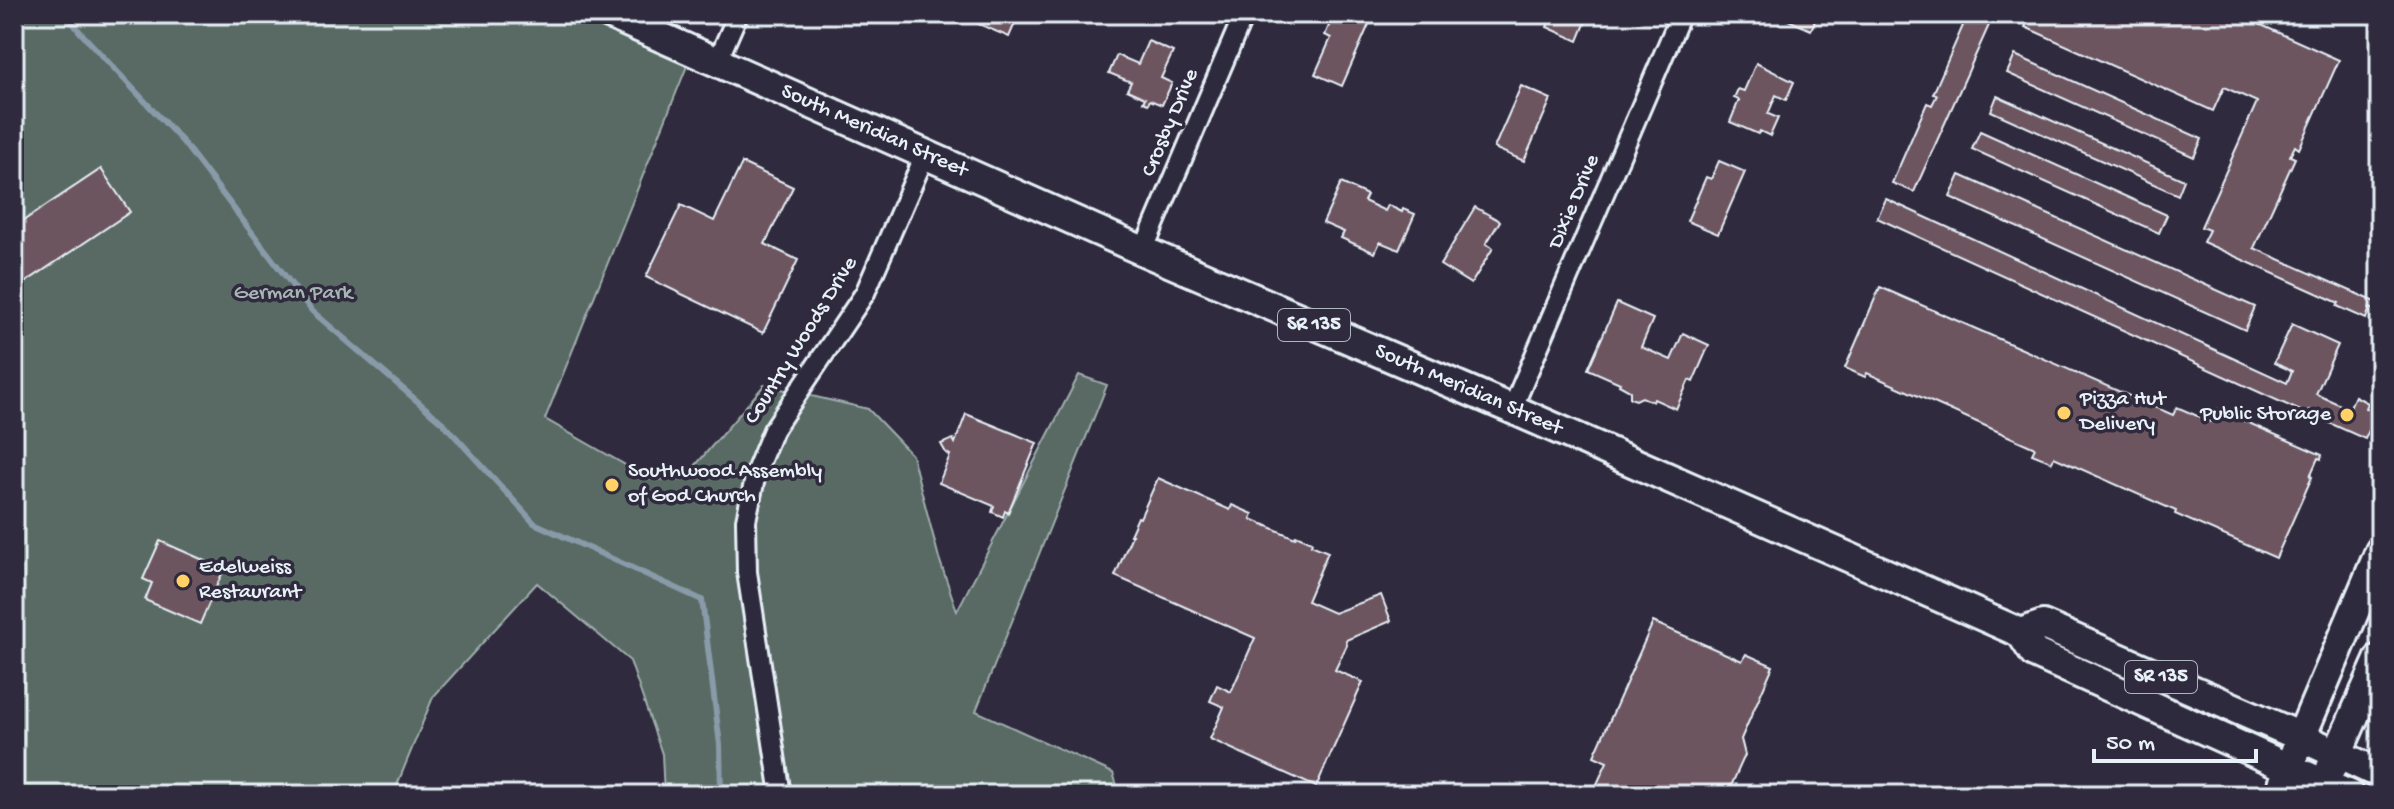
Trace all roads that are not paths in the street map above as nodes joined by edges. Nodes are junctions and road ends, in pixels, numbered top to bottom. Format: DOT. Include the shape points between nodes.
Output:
graph roads {
  1 [pos="609,14"];
  2 [pos="738,14"];
  3 [pos="1244,14"];
  4 [pos="1681,14"];
  5 [pos="717,62"];
  6 [pos="925,155"];
  7 [pos="1143,251"];
  8 [pos="1512,409"];
  9 [pos="2380,551"];
  10 [pos="2021,633"];
  11 [pos="2380,658"];
  12 [pos="2301,737"];
  13 [pos="2337,753"];
  14 [pos="2290,768"];
  15 [pos="2380,774"];
  16 [pos="2332,791"];
  17 [pos="781,795"];
  18 [pos="2279,795"];
  1 -- 5 [label="main road, South Meridian Street / SR 135"];
  2 -- 5 [label="street"];
  3 -- 7 [label="street, Crosby Drive"];
  4 -- 8 [label="street, Dixie Drive"];
  5 -- 6 [label="main road, South Meridian Street / SR 135"];
  6 -- 7 [label="main road, South Meridian Street / SR 135"];
  6 -- 17 [label="street, Country Woods Drive" via="865,293 773,430 757,469 746,520 747,572"];
  7 -- 8 [label="main road, South Meridian Street / SR 135"];
  8 -- 10 [label="main road, South Meridian Street / SR 135"];
  9 -- 12 [label="main road"];
  10 -- 12 [label="main road, South Meridian Street / SR 135" via="2043,625"];
  10 -- 14 [label="main road, South Meridian Street / SR 135" via="2034,653"];
  11 -- 13 [label="main road"];
  12 -- 13 [label="main road, SR 135"];
  12 -- 14 [label="main road"];
  13 -- 15 [label="main road, SR 135"];
  13 -- 16 [label="main road"];
  14 -- 16 [label="main road, SR 135"];
  14 -- 18 [label="main road"];
}
